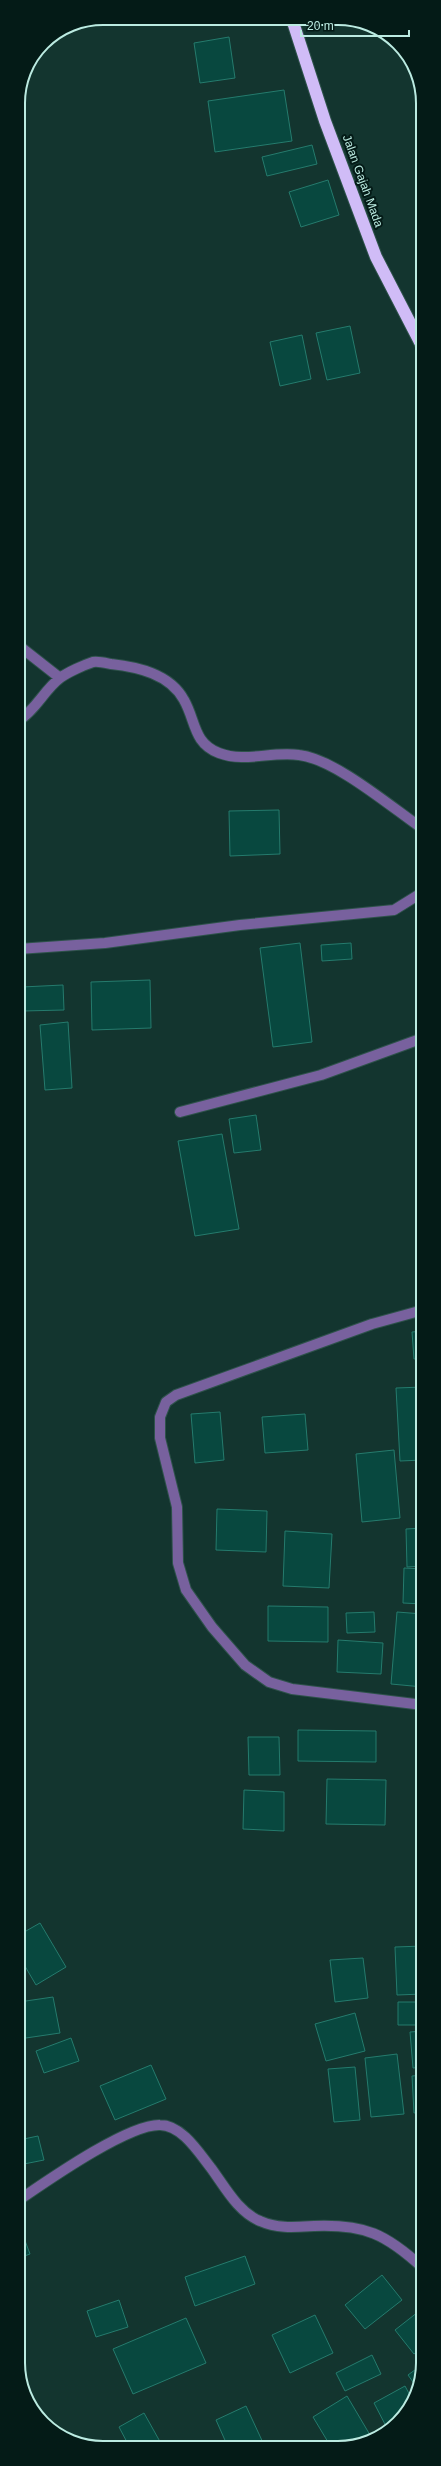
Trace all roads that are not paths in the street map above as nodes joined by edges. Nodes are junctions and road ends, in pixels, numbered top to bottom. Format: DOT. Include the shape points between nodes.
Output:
graph roads {
  1 [pos="294,25"];
  2 [pos="416,334"];
  3 [pos="25,650"];
  4 [pos="60,678"];
  5 [pos="25,715"];
  6 [pos="416,825"];
  7 [pos="416,896"];
  8 [pos="25,949"];
  9 [pos="416,1041"];
  10 [pos="180,1112"];
  11 [pos="416,1312"];
  12 [pos="416,1704"];
  13 [pos="25,2196"];
  14 [pos="416,2262"];
  1 -- 2 [label="highway, Jalan Gajah Mada" via="325,120 376,257"];
  3 -- 4 [label="street"];
  4 -- 5 [label="street"];
  4 -- 6 [label="street" via="94,662 126,666 156,674 184,699 199,736 208,748 227,756 252,758 276,752 326,762"];
  7 -- 8 [label="street" via="394,910 240,925 105,943"];
  9 -- 10 [label="street" via="322,1075"];
  11 -- 12 [label="street" via="365,1327 176,1395 166,1402 160,1417 160,1438 177,1507 178,1563 186,1590 201,1614 245,1665 269,1682 292,1689"];
  13 -- 14 [label="street" via="100,2149 140,2128 160,2124 179,2132 196,2148 241,2208 260,2221 283,2227 334,2225 357,2228 397,2244"];
}
